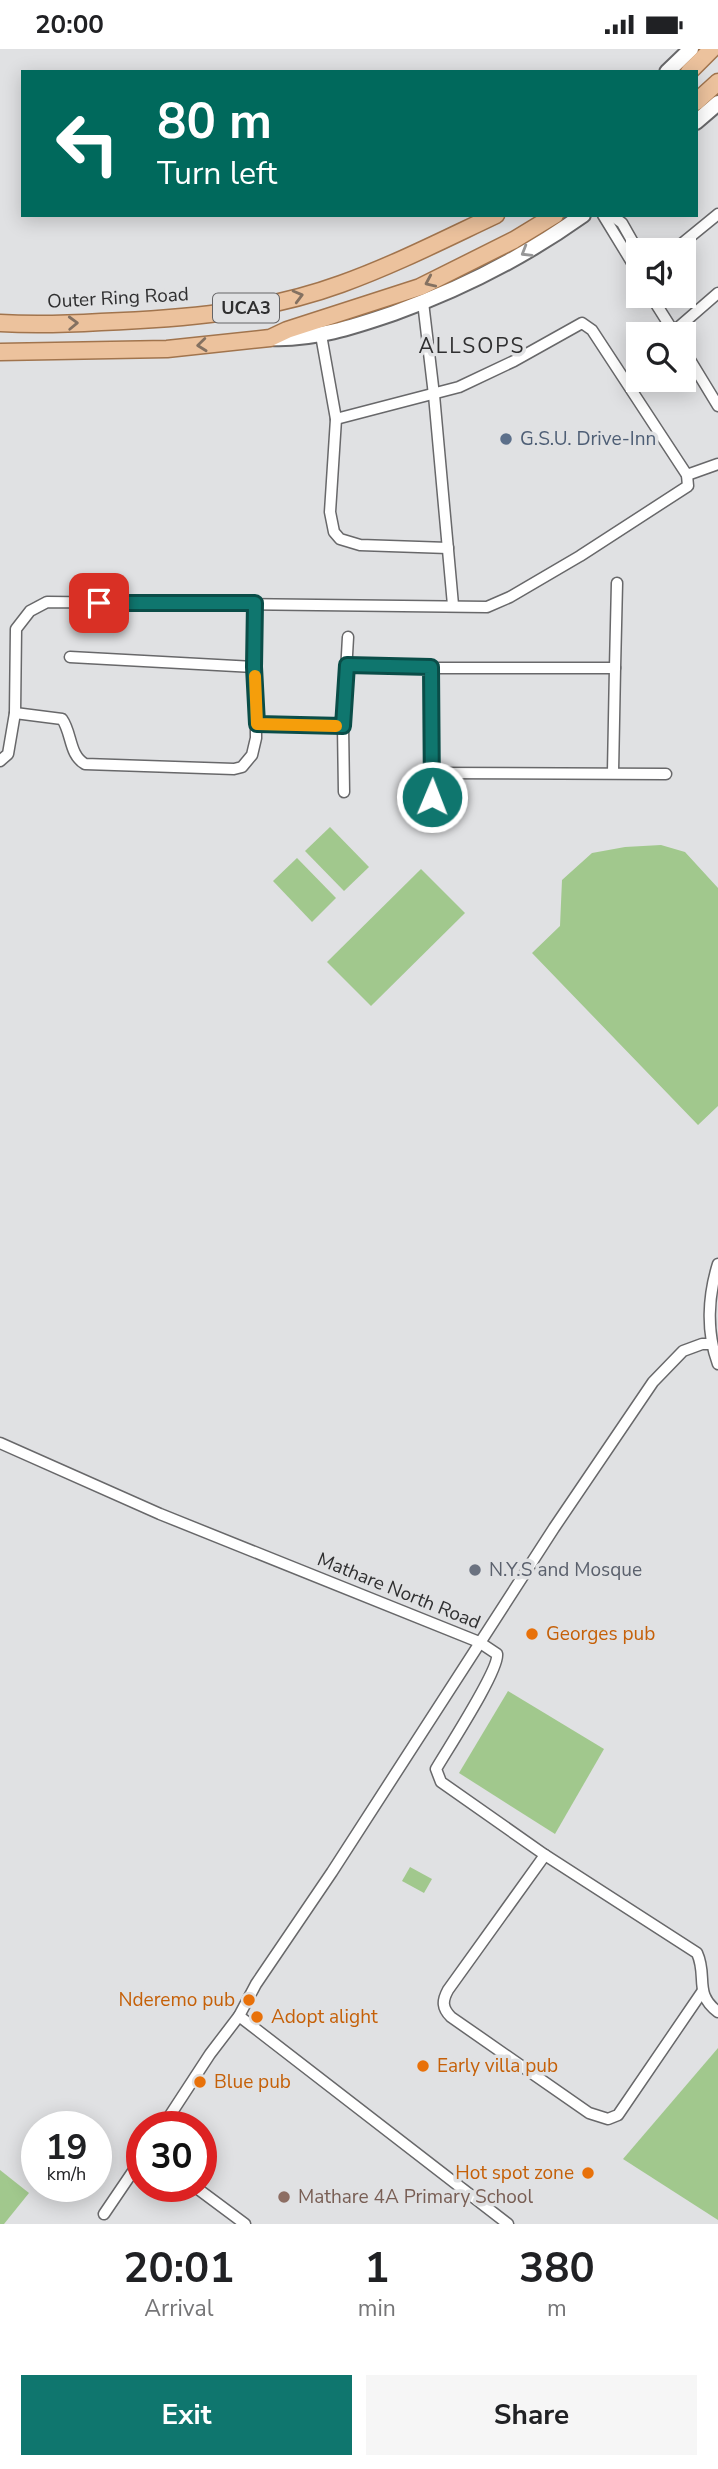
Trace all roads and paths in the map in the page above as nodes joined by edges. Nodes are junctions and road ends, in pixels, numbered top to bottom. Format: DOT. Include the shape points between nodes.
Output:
graph roads {
  1 [pos="691,49"];
  2 [pos="712,49"];
  3 [pos="669,70"];
  4 [pos="691,70"];
  5 [pos="718,82"];
  6 [pos="698,100"];
  7 [pos="718,103"];
  8 [pos="698,120"];
  9 [pos="718,214"];
  10 [pos="552,217"];
  11 [pos="580,217"];
  12 [pos="608,217"];
  13 [pos="609,217"];
  14 [pos="479,220"];
  15 [pos="630,238"];
  16 [pos="689,238"];
  17 [pos="626,250"];
  18 [pos="718,293"];
  19 [pos="423,302"];
  20 [pos="1,322"];
  21 [pos="686,322"];
  22 [pos="321,335"];
  23 [pos="270,338"];
  24 [pos="0,352"];
  25 [pos="696,370"];
  26 [pos="434,395"];
  27 [pos="718,407"];
  28 [pos="336,419"];
  29 [pos="718,464"];
  30 [pos="687,475"];
  31 [pos="448,548"];
  32 [pos="617,583"];
  33 [pos="255,603"];
  34 [pos="453,605"];
  35 [pos="348,637"];
  36 [pos="70,657"];
  37 [pos="347,665"];
  38 [pos="254,667"];
  39 [pos="431,667"];
  40 [pos="615,668"];
  41 [pos="15,713"];
  42 [pos="257,724"];
  43 [pos="343,726"];
  44 [pos="0,761"];
  45 [pos="613,772"];
  46 [pos="433,773"];
  47 [pos="666,774"];
  48 [pos="345,792"];
  49 [pos="432,797"];
  50 [pos="718,1263"];
  51 [pos="710,1344"];
  52 [pos="718,1364"];
  53 [pos="0,1443"];
  54 [pos="479,1642"];
  55 [pos="545,1855"];
  56 [pos="702,1992"];
  57 [pos="718,2012"];
  58 [pos="239,2016"];
  59 [pos="173,2111"];
  60 [pos="126,2182"];
  61 [pos="215,2202"];
  62 [pos="104,2214"];
  63 [pos="245,2224"];
  64 [pos="508,2224"];
  1 -- 3 [label="main road"];
  2 -- 4 [label="main road"];
  5 -- 6 [label="main road"];
  7 -- 8 [label="main road"];
  9 -- 16 [label="street"];
  10 -- 23 [label="main road, UCA3, one-way" via="420,287"];
  11 -- 19 [label="main road, UCA3, one-way" via="511,261"];
  12 -- 17 [label="street"];
  13 -- 15 [label="street" via="622,223"];
  20 -- 14 [label="main road, Outer Ring Road / UCA3, one-way" via="147,321 264,305 340,284 419,253"];
  18 -- 21 [label="street"];
  19 -- 22 [label="main road, UCA3"];
  19 -- 26 [label="street"];
  22 -- 23 [label="main road, UCA3"];
  22 -- 28 [label="street"];
  23 -- 24 [label="main road, UCA3, one-way" via="167,349"];
  25 -- 27 [label="street"];
  26 -- 28 [label="street"];
  26 -- 30 [label="street" via="503,366 582,323 592,330"];
  26 -- 31 [label="street"];
  28 -- 31 [label="street" via="330,512 340,539 360,545"];
  29 -- 30 [label="street"];
  30 -- 34 [label="street" via="689,483 682,492 510,597 487,607"];
  31 -- 34 [label="street"];
  32 -- 40 [label="street"];
  33 -- 34 [label="street"];
  33 -- 38 [label="street"];
  33 -- 41 [label="street" via="47,602 37,606 16,629"];
  35 -- 37 [label="street"];
  36 -- 38 [label="street"];
  37 -- 39 [label="street"];
  37 -- 43 [label="street"];
  38 -- 42 [label="street"];
  39 -- 40 [label="street"];
  39 -- 46 [label="street"];
  40 -- 45 [label="street"];
  41 -- 42 [label="street" via="62,719 76,757 94,766 242,767 251,755"];
  41 -- 44 [label="street" via="8,754"];
  42 -- 43 [label="street"];
  43 -- 48 [label="street"];
  45 -- 46 [label="street"];
  45 -- 47 [label="street"];
  46 -- 49 [label="street"];
  50 -- 51 [label="street"];
  51 -- 52 [label="street"];
  51 -- 54 [label="street" via="683,1351 653,1382"];
  53 -- 54 [label="street, Mathare North Road" via="160,1514"];
  54 -- 55 [label="street, Mathare North Road" via="497,1654 498,1660 436,1769 437,1776"];
  54 -- 58 [label="street"];
  55 -- 56 [label="street, Mathare North Road" via="697,1953"];
  55 -- 56 [label="street" via="448,1990 443,2005 450,2017 589,2113 608,2119 618,2115"];
  56 -- 57 [label="street"];
  58 -- 59 [label="street"];
  58 -- 64 [label="street"];
  60 -- 62 [label="street"];
  61 -- 63 [label="street"];
}
